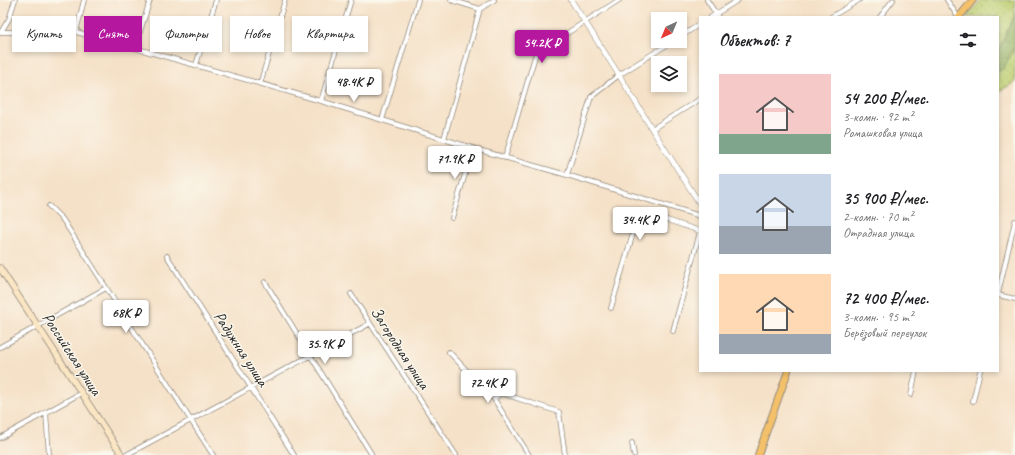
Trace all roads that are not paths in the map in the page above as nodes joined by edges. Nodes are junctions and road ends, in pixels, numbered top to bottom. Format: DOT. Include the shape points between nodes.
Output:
graph roads {
  1 [pos="15,0"];
  2 [pos="84,0"];
  3 [pos="150,0"];
  4 [pos="216,0"];
  5 [pos="285,0"];
  6 [pos="350,0"];
  7 [pos="418,0"];
  8 [pos="451,0"];
  9 [pos="494,0"];
  10 [pos="571,0"];
  11 [pos="619,0"];
  12 [pos="708,0"];
  13 [pos="738,0"];
  14 [pos="859,0"];
  15 [pos="893,0"];
  16 [pos="947,0"];
  17 [pos="973,0"];
  18 [pos="480,9"];
  19 [pos="717,15"];
  20 [pos="834,16"];
  21 [pos="881,16"];
  22 [pos="957,16"];
  23 [pos="959,16"];
  24 [pos="585,22"];
  25 [pos="699,25"];
  26 [pos="142,26"];
  27 [pos="0,32"];
  28 [pos="12,32"];
  29 [pos="76,32"];
  30 [pos="687,32"];
  31 [pos="84,34"];
  32 [pos="662,48"];
  33 [pos="142,50"];
  34 [pos="196,65"];
  35 [pos="619,75"];
  36 [pos="260,84"];
  37 [pos="699,100"];
  38 [pos="321,101"];
  39 [pos="382,120"];
  40 [pos="652,130"];
  41 [pos="444,139"];
  42 [pos="479,150"];
  43 [pos="505,158"];
  44 [pos="567,175"];
  45 [pos="699,202"];
  46 [pos="49,206"];
  47 [pos="699,216"];
  48 [pos="452,218"];
  49 [pos="1015,222"];
  50 [pos="699,231"];
  51 [pos="699,235"];
  52 [pos="167,256"];
  53 [pos="0,268"];
  54 [pos="265,282"];
  55 [pos="106,288"];
  56 [pos="999,290"];
  57 [pos="350,294"];
  58 [pos="999,294"];
  59 [pos="1015,299"];
  60 [pos="611,308"];
  61 [pos="369,324"];
  62 [pos="38,326"];
  63 [pos="673,331"];
  64 [pos="0,347"];
  65 [pos="449,352"];
  66 [pos="309,356"];
  67 [pos="788,372"];
  68 [pos="916,372"];
  69 [pos="980,372"];
  70 [pos="251,388"];
  71 [pos="81,393"];
  72 [pos="911,395"];
  73 [pos="494,398"];
  74 [pos="973,401"];
  75 [pos="46,412"];
  76 [pos="190,420"];
  77 [pos="0,438"];
  78 [pos="632,443"];
  79 [pos="50,455"];
  80 [pos="122,455"];
  81 [pos="126,455"];
  82 [pos="213,455"];
  83 [pos="294,455"];
  84 [pos="372,455"];
  85 [pos="456,455"];
  86 [pos="529,455"];
  87 [pos="565,455"];
  88 [pos="634,455"];
  89 [pos="758,455"];
  1 -- 27 [label="street" via="9,19"];
  2 -- 29 [label="street"];
  3 -- 26 [label="street"];
  4 -- 34 [label="street"];
  5 -- 36 [label="street"];
  6 -- 38 [label="street"];
  7 -- 39 [label="street"];
  8 -- 18 [label="street"];
  9 -- 18 [label="street"];
  10 -- 24 [label="street"];
  11 -- 24 [label="street"];
  12 -- 19 [label="street"];
  13 -- 19 [label="street"];
  14 -- 20 [label="street"];
  15 -- 21 [label="street"];
  16 -- 22 [label="street"];
  17 -- 23 [label="main road"];
  18 -- 41 [label="street"];
  24 -- 35 [label="street"];
  24 -- 43 [label="street" via="536,53"];
  25 -- 30 [label="street"];
  27 -- 28 [label="street"];
  29 -- 31 [label="street"];
  32 -- 35 [label="street"];
  33 -- 34 [label="street"];
  34 -- 36 [label="street"];
  35 -- 40 [label="street"];
  35 -- 44 [label="street" via="591,97"];
  36 -- 38 [label="street"];
  37 -- 40 [label="street"];
  38 -- 39 [label="street"];
  39 -- 41 [label="street"];
  40 -- 45 [label="street"];
  41 -- 42 [label="street"];
  42 -- 43 [label="street"];
  42 -- 48 [label="street" via="466,171"];
  43 -- 44 [label="street"];
  44 -- 47 [label="street"];
  46 -- 55 [label="street" via="63,220"];
  49 -- 56 [label="street"];
  50 -- 60 [label="street" via="649,214 637,220"];
  51 -- 63 [label="street"];
  52 -- 70 [label="street, Радужная улица"];
  53 -- 62 [label="main road, Российская улица"];
  54 -- 66 [label="street"];
  55 -- 62 [label="street"];
  55 -- 76 [label="street"];
  57 -- 61 [label="street, Загородная улица"];
  58 -- 59 [label="street"];
  61 -- 66 [label="street"];
  61 -- 85 [label="street, Загородная улица"];
  62 -- 64 [label="street"];
  62 -- 71 [label="main road, Российская улица"];
  65 -- 73 [label="street"];
  66 -- 70 [label="street"];
  66 -- 84 [label="street"];
  67 -- 89 [label="main road"];
  68 -- 72 [label="street"];
  69 -- 74 [label="street"];
  70 -- 76 [label="street"];
  70 -- 83 [label="street, Радужная улица"];
  71 -- 75 [label="street"];
  71 -- 80 [label="main road, Российская улица"];
  73 -- 86 [label="street"];
  73 -- 87 [label="street" via="501,393 559,412"];
  75 -- 77 [label="street"];
  75 -- 79 [label="street"];
  76 -- 81 [label="street"];
  76 -- 82 [label="street"];
  78 -- 88 [label="street"];
}
